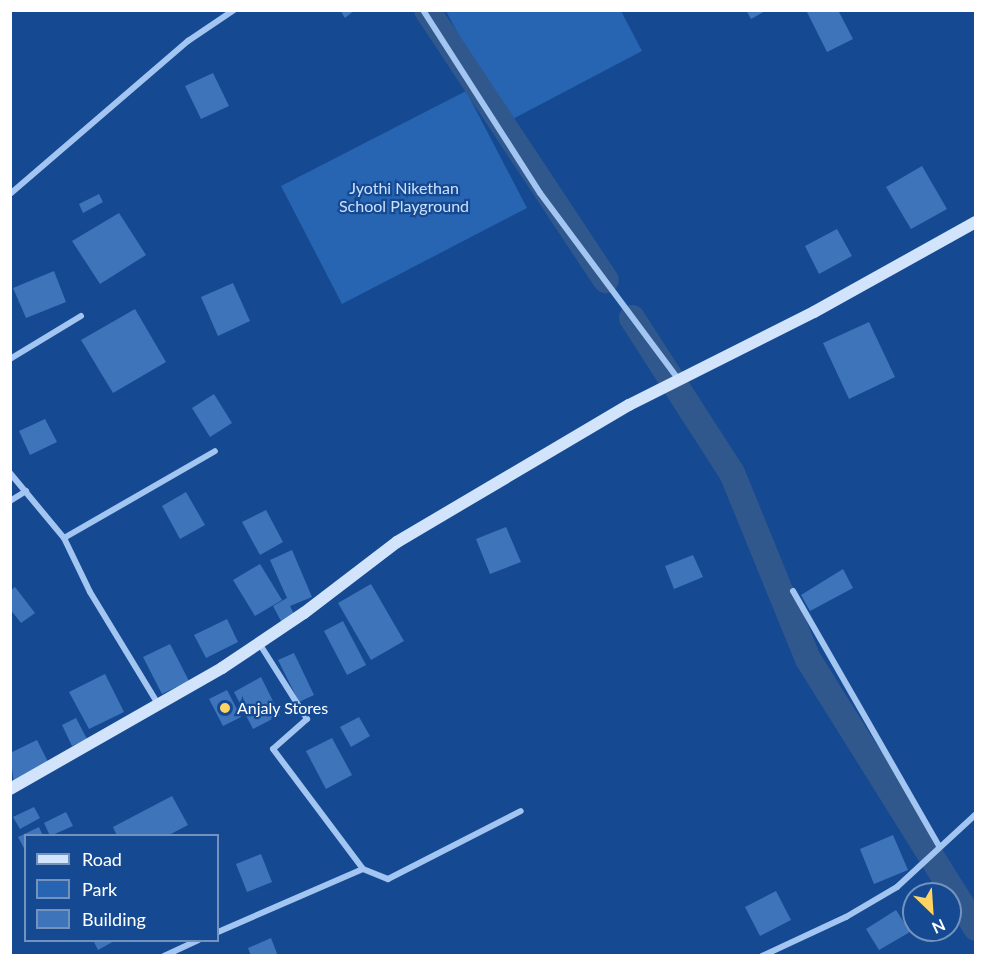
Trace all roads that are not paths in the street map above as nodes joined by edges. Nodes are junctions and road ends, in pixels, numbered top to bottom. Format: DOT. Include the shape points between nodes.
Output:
graph roads {
  1 [pos="234,10"];
  2 [pos="423,10"];
  3 [pos="10,194"];
  4 [pos="975,222"];
  5 [pos="81,316"];
  6 [pos="10,359"];
  7 [pos="673,382"];
  8 [pos="215,450"];
  9 [pos="10,473"];
  10 [pos="26,491"];
  11 [pos="10,501"];
  12 [pos="64,538"];
  13 [pos="792,591"];
  14 [pos="259,643"];
  15 [pos="158,705"];
  16 [pos="10,789"];
  17 [pos="521,811"];
  18 [pos="975,814"];
  19 [pos="939,846"];
  20 [pos="363,868"];
  21 [pos="219,932"];
  22 [pos="194,942"];
  23 [pos="164,956"];
  24 [pos="762,956"];
  1 -- 3 [label="street" via="188,41"];
  2 -- 7 [label="street" via="540,193"];
  4 -- 7 [label="street" via="814,312"];
  5 -- 6 [label="street"];
  7 -- 14 [label="street" via="397,542"];
  8 -- 12 [label="street"];
  9 -- 10 [label="street"];
  10 -- 11 [label="street"];
  10 -- 12 [label="street"];
  12 -- 15 [label="street" via="90,592"];
  13 -- 19 [label="street"];
  14 -- 15 [label="street"];
  14 -- 20 [label="street" via="307,719 273,749"];
  15 -- 16 [label="street"];
  17 -- 20 [label="street" via="388,879"];
  18 -- 19 [label="street"];
  19 -- 24 [label="street" via="897,887 846,917"];
  20 -- 21 [label="street"];
  22 -- 23 [label="street"];
}
